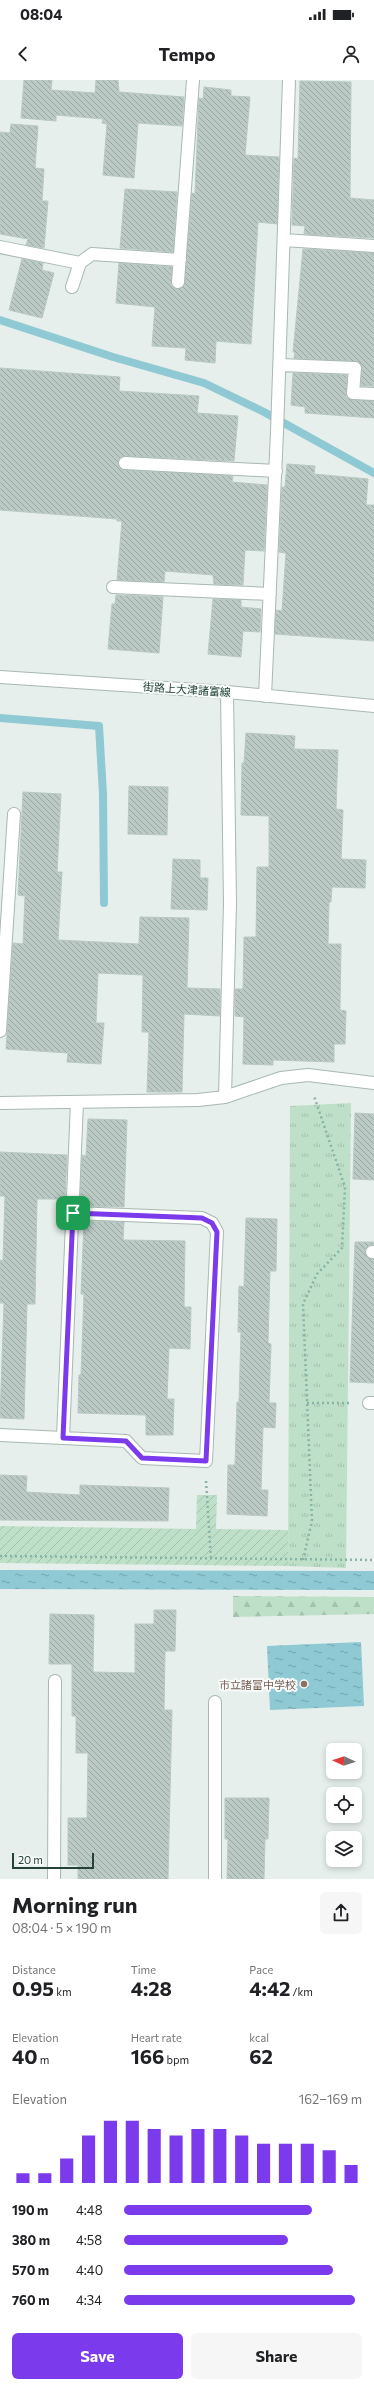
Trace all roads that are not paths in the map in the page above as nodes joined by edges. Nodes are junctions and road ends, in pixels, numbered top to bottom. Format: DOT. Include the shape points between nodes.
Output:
graph roads {
  1 [pos="193,80"];
  2 [pos="289,80"];
  3 [pos="284,240"];
  4 [pos="0,246"];
  5 [pos="374,246"];
  6 [pos="180,260"];
  7 [pos="80,263"];
  8 [pos="178,282"];
  9 [pos="72,287"];
  10 [pos="280,365"];
  11 [pos="374,394"];
  12 [pos="125,463"];
  13 [pos="276,471"];
  14 [pos="113,587"];
  15 [pos="270,594"];
  16 [pos="0,677"];
  17 [pos="227,692"];
  18 [pos="265,696"];
  19 [pos="374,706"];
  20 [pos="14,814"];
  21 [pos="0,1032"];
  22 [pos="374,1083"];
  23 [pos="225,1097"];
  24 [pos="77,1102"];
  25 [pos="0,1103"];
  26 [pos="73,1213"];
  27 [pos="0,1435"];
  28 [pos="63,1438"];
  29 [pos="55,1681"];
  30 [pos="214,1702"];
  31 [pos="54,1879"];
  32 [pos="215,1879"];
  1 -- 6 [label="street"];
  2 -- 3 [label="street"];
  3 -- 5 [label="street"];
  3 -- 10 [label="street"];
  4 -- 7 [label="street"];
  6 -- 7 [label="street" via="92,254"];
  6 -- 8 [label="street"];
  7 -- 9 [label="street"];
  10 -- 11 [label="street" via="354,368 353,393"];
  10 -- 13 [label="street"];
  12 -- 13 [label="street"];
  13 -- 15 [label="street"];
  14 -- 15 [label="street"];
  15 -- 18 [label="street"];
  16 -- 17 [label="street, 街路上大津諸富線"];
  17 -- 18 [label="street, 街路上大津諸富線"];
  17 -- 23 [label="street" via="230,903"];
  18 -- 19 [label="street, 街路上大津諸富線"];
  20 -- 21 [label="street"];
  22 -- 23 [label="street" via="308,1075 281,1078"];
  23 -- 24 [label="street" via="169,1102"];
  24 -- 25 [label="street"];
  24 -- 26 [label="street"];
  26 -- 28 [label="street"];
  26 -- 28 [label="street" via="202,1218 212,1223 217,1232 206,1461 142,1458 126,1441"];
  27 -- 28 [label="street"];
  29 -- 31 [label="street"];
  30 -- 32 [label="street"];
}
